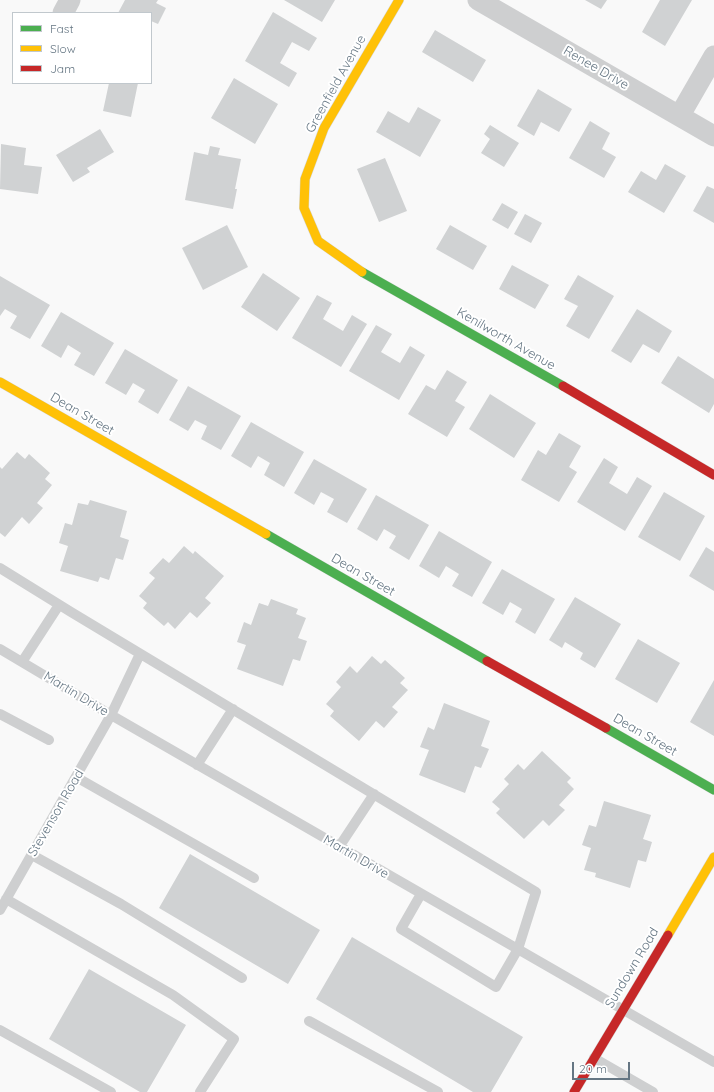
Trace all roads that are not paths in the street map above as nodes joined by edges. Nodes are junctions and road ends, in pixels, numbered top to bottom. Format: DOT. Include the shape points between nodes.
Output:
graph roads {
  1 [pos="70,0"];
  2 [pos="399,0"];
  3 [pos="478,0"];
  4 [pos="64,12"];
  5 [pos="714,56"];
  6 [pos="680,115"];
  7 [pos="714,136"];
  8 [pos="304,208"];
  9 [pos="0,382"];
  10 [pos="714,475"];
  11 [pos="0,568"];
  12 [pos="59,605"];
  13 [pos="0,649"];
  14 [pos="140,654"];
  15 [pos="22,662"];
  16 [pos="233,709"];
  17 [pos="0,714"];
  18 [pos="111,715"];
  19 [pos="49,740"];
  20 [pos="197,765"];
  21 [pos="76,777"];
  22 [pos="714,790"];
  23 [pos="374,794"];
  24 [pos="339,847"];
  25 [pos="32,855"];
  26 [pos="714,857"];
  27 [pos="254,878"];
  28 [pos="422,894"];
  29 [pos="6,899"];
  30 [pos="0,910"];
  31 [pos="518,949"];
  32 [pos="242,978"];
  33 [pos="622,1009"];
  34 [pos="308,1020"];
  35 [pos="0,1030"];
  36 [pos="594,1058"];
  37 [pos="714,1062"];
  38 [pos="111,1092"];
  39 [pos="200,1092"];
  40 [pos="438,1092"];
  41 [pos="574,1092"];
  42 [pos="653,1092"];
  1 -- 4 [label="street"];
  2 -- 8 [label="street, Greenfield Avenue" via="324,128 305,179"];
  3 -- 6 [label="street, Renee Drive"];
  5 -- 6 [label="street"];
  6 -- 7 [label="street, Renee Drive"];
  8 -- 10 [label="street, Kenilworth Avenue" via="318,241 358,270"];
  9 -- 22 [label="street, Dean Street"];
  11 -- 12 [label="lane"];
  12 -- 14 [label="lane"];
  12 -- 15 [label="lane"];
  13 -- 15 [label="lane, Martin Drive"];
  14 -- 16 [label="lane"];
  14 -- 18 [label="lane, Stevenson Road"];
  15 -- 18 [label="lane, Martin Drive"];
  16 -- 20 [label="lane"];
  16 -- 23 [label="lane"];
  17 -- 19 [label="lane"];
  18 -- 20 [label="lane, Martin Drive"];
  18 -- 21 [label="lane, Stevenson Road"];
  20 -- 24 [label="lane, Martin Drive"];
  21 -- 25 [label="lane, Stevenson Road"];
  21 -- 27 [label="lane"];
  23 -- 24 [label="lane"];
  23 -- 31 [label="lane" via="536,892"];
  24 -- 28 [label="lane, Martin Drive"];
  25 -- 29 [label="lane, Stevenson Road"];
  25 -- 32 [label="lane" via="121,904"];
  26 -- 33 [label="street, Sundown Road"];
  28 -- 31 [label="lane, Martin Drive"];
  28 -- 31 [label="lane" via="401,929 496,987"];
  29 -- 30 [label="lane, Stevenson Road"];
  29 -- 39 [label="lane" via="173,995 234,1039"];
  31 -- 33 [label="lane, Martin Drive"];
  33 -- 36 [label="street, Sundown Road"];
  33 -- 37 [label="lane, Martin Drive"];
  34 -- 40 [label="lane"];
  35 -- 38 [label="lane"];
  36 -- 41 [label="street, Sundown Road"];
  36 -- 42 [label="lane"];
}
